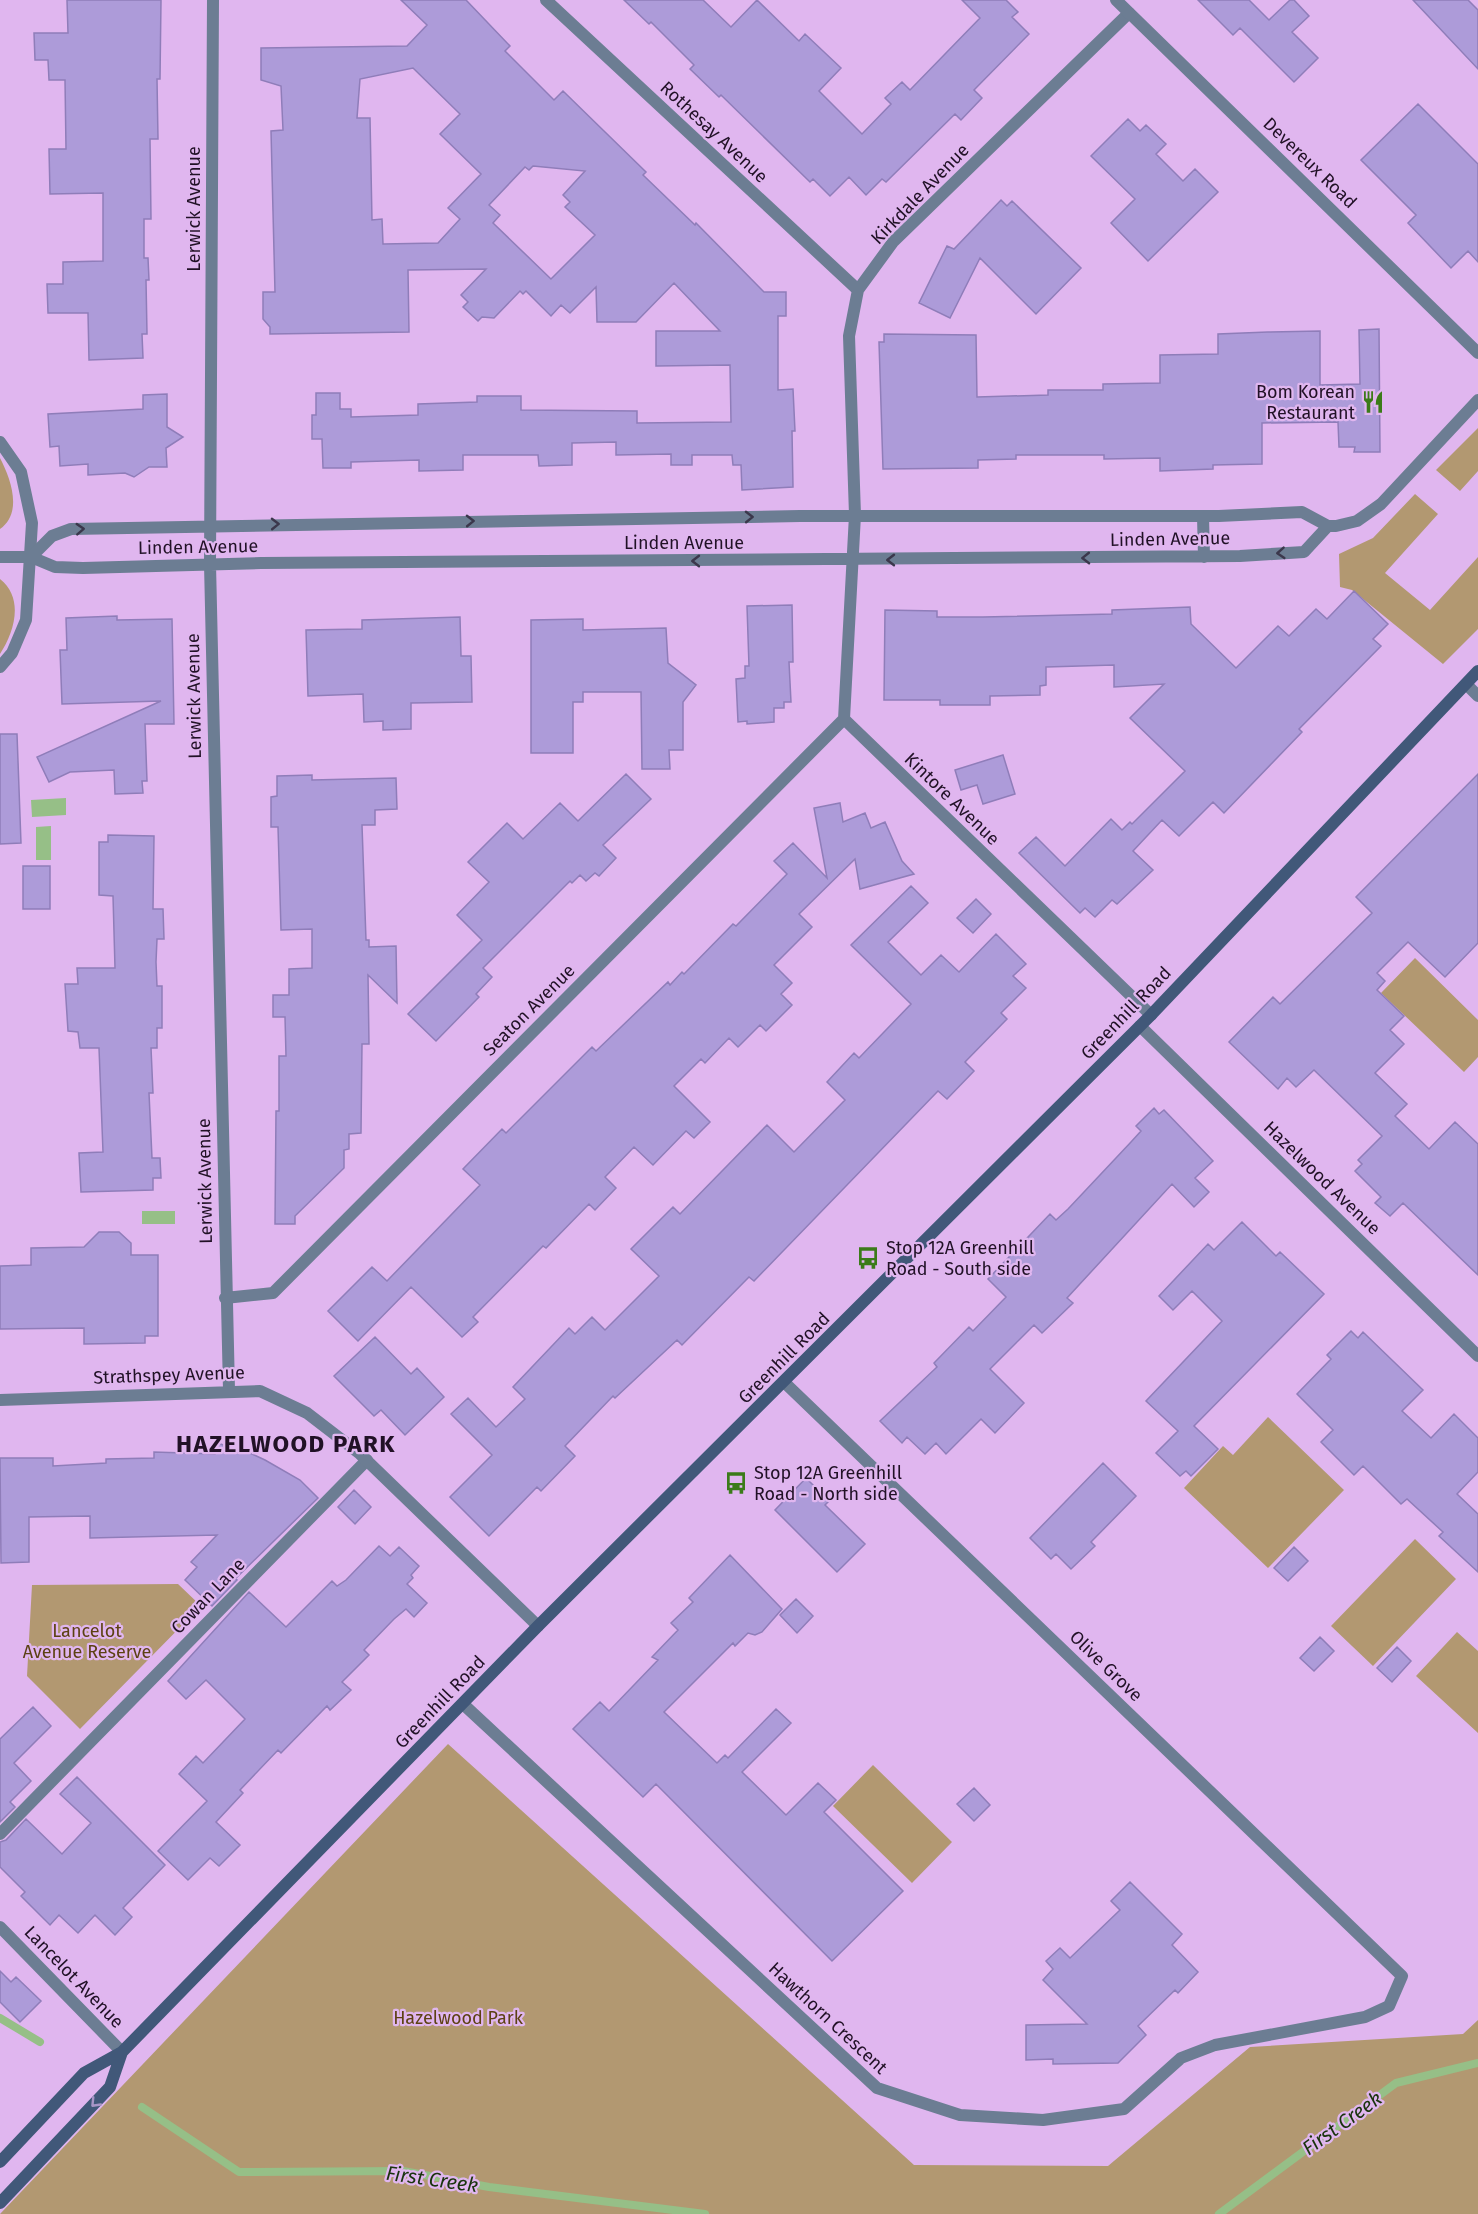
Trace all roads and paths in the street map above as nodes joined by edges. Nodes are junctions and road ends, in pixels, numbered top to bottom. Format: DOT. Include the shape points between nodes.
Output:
graph roads {
  1 [pos="213,0"];
  2 [pos="546,0"];
  3 [pos="1116,0"];
  4 [pos="1129,13"];
  5 [pos="858,290"];
  6 [pos="1478,353"];
  7 [pos="1478,400"];
  8 [pos="0,442"];
  9 [pos="855,515"];
  10 [pos="1203,516"];
  11 [pos="210,525"];
  12 [pos="1328,526"];
  13 [pos="0,557"];
  14 [pos="31,557"];
  15 [pos="1204,557"];
  16 [pos="854,560"];
  17 [pos="210,564"];
  18 [pos="0,667"];
  19 [pos="1478,673"];
  20 [pos="1467,685"];
  21 [pos="1478,696"];
  22 [pos="844,719"];
  23 [pos="1151,1015"];
  24 [pos="1140,1026"];
  25 [pos="225,1298"];
  26 [pos="1478,1356"];
  27 [pos="785,1383"];
  28 [pos="229,1390"];
  29 [pos="0,1400"];
  30 [pos="367,1460"];
  31 [pos="538,1626"];
  32 [pos="463,1704"];
  33 [pos="0,1834"];
  34 [pos="0,1927"];
  35 [pos="1402,1976"];
  36 [pos="122,2052"];
  37 [pos="0,2162"];
  38 [pos="0,2203"];
  1 -- 11 [label="street, Lerwick Avenue"];
  2 -- 5 [label="street, Rothesay Avenue"];
  3 -- 4 [label="street, Devereux Road"];
  4 -- 5 [label="street, Kirkdale Avenue" via="893,242"];
  4 -- 6 [label="street, Devereux Road"];
  5 -- 9 [label="street, Kirkdale Avenue" via="849,336"];
  7 -- 12 [label="street" via="1381,504 1357,521"];
  8 -- 14 [label="street" via="21,472 32,523"];
  9 -- 10 [label="street, Linden Avenue"];
  11 -- 9 [label="street, Linden Avenue, one-way"];
  9 -- 16 [label="street, Kirkdale Avenue"];
  10 -- 12 [label="street, Linden Avenue" via="1302,512"];
  10 -- 15 [label="street"];
  14 -- 11 [label="street, Linden Avenue, one-way" via="52,536 71,529"];
  11 -- 17 [label="street, Lerwick Avenue"];
  12 -- 15 [label="street, Linden Avenue, one-way" via="1304,552"];
  13 -- 14 [label="street, Linden Avenue"];
  14 -- 17 [label="street, Linden Avenue" via="67,568"];
  14 -- 18 [label="street" via="26,620 12,653"];
  15 -- 16 [label="street, Linden Avenue, one-way"];
  16 -- 17 [label="street, Linden Avenue, one-way"];
  16 -- 22 [label="street"];
  17 -- 25 [label="street, Lerwick Avenue"];
  19 -- 20 [label="main road, Greenhill Road"];
  20 -- 21 [label="street"];
  20 -- 23 [label="main road, Greenhill Road"];
  22 -- 23 [label="street, Kintore Avenue"];
  22 -- 25 [label="street, Seaton Avenue" via="273,1293"];
  23 -- 24 [label="main road, Greenhill Road"];
  24 -- 26 [label="street, Hazelwood Avenue"];
  24 -- 27 [label="main road, Greenhill Road"];
  25 -- 28 [label="street, Lerwick Avenue"];
  27 -- 31 [label="main road, Greenhill Road"];
  27 -- 35 [label="street, Olive Grove"];
  28 -- 29 [label="street, Strathspey Avenue"];
  28 -- 30 [label="street, Strathspey Avenue" via="260,1391 307,1413"];
  30 -- 31 [label="street, Strathspey Avenue"];
  30 -- 33 [label="street, Cowan Lane"];
  31 -- 32 [label="main road, Greenhill Road"];
  32 -- 35 [label="street, Hawthorn Crescent" via="877,2088 960,2115 1043,2120 1124,2109 1180,2058 1215,2045 1365,2017 1389,2007"];
  32 -- 36 [label="main road, Greenhill Road"];
  34 -- 36 [label="street, Lancelot Avenue"];
  36 -- 37 [label="main road, Greenhill Road" via="84,2073"];
  36 -- 38 [label="main road, Greenhill Road, one-way" via="110,2086"];
}
